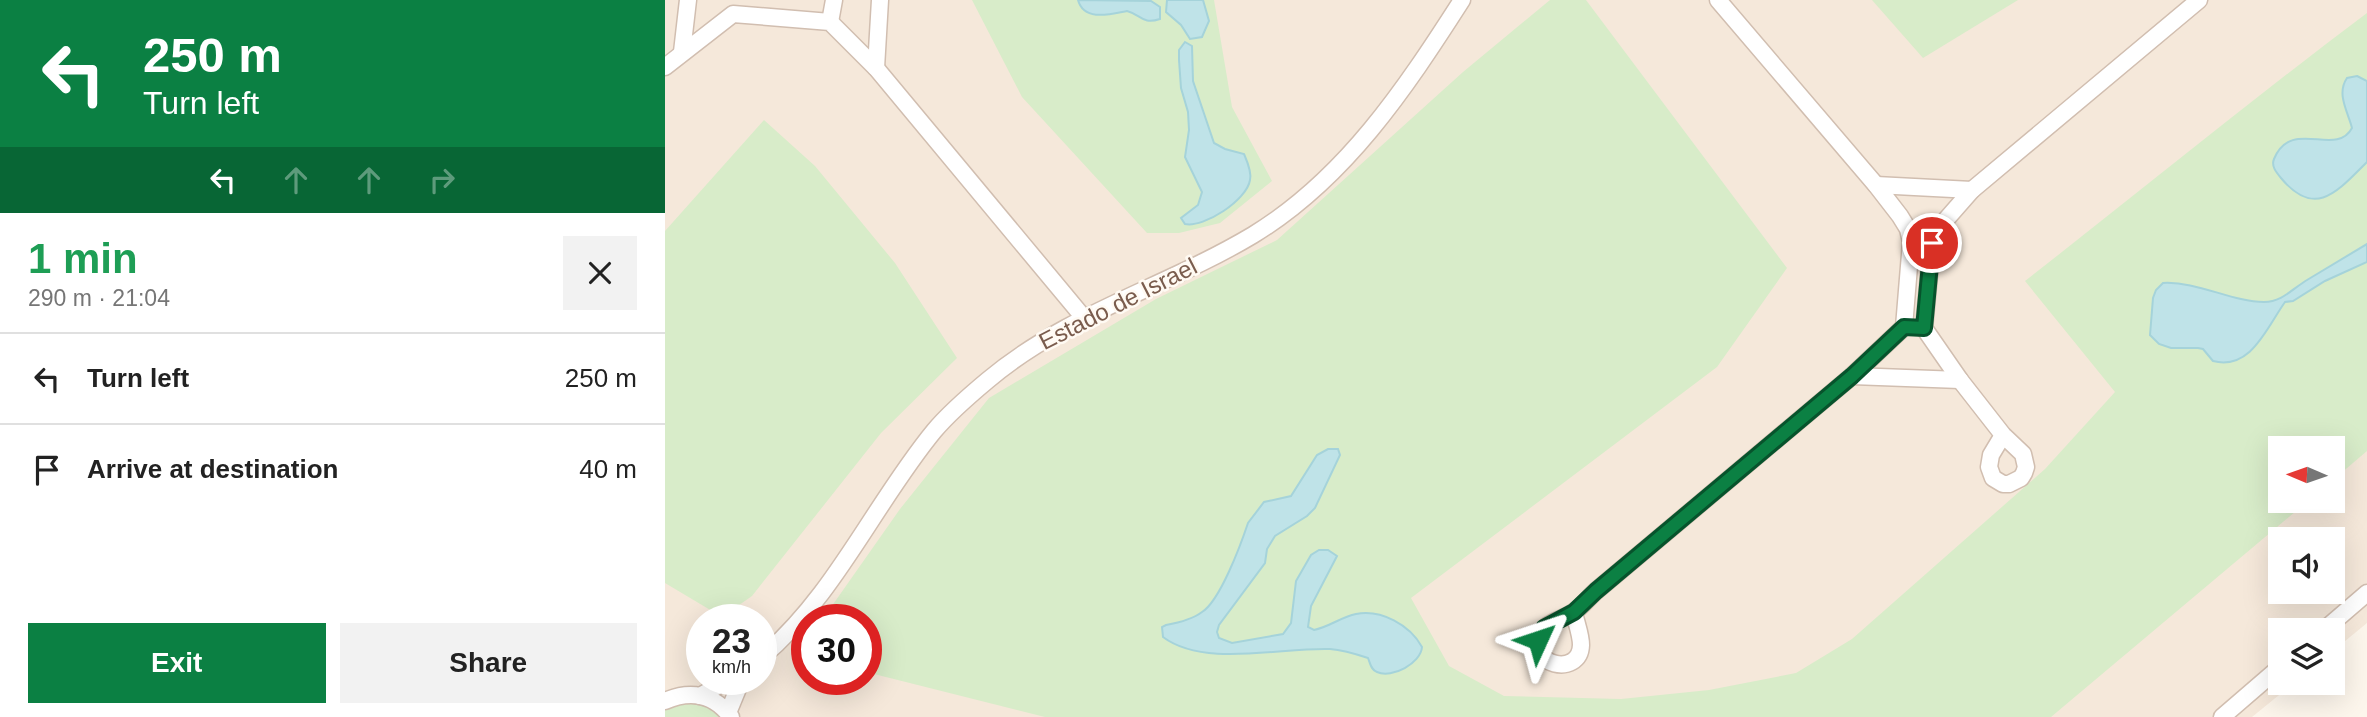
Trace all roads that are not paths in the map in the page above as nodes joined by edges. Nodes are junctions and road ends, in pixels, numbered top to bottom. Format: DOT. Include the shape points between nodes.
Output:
graph roads {
  1 [pos="688,0"];
  2 [pos="834,0"];
  3 [pos="880,0"];
  4 [pos="1462,0"];
  5 [pos="1718,0"];
  6 [pos="2199,0"];
  7 [pos="733,7"];
  8 [pos="830,22"];
  9 [pos="682,52"];
  10 [pos="665,67"];
  11 [pos="876,68"];
  12 [pos="1877,185"];
  13 [pos="1972,190"];
  14 [pos="1912,242"];
  15 [pos="1932,243"];
  16 [pos="1084,318"];
  17 [pos="1904,327"];
  18 [pos="1924,328"];
  19 [pos="1852,376"];
  20 [pos="1960,380"];
  21 [pos="2003,435"];
  22 [pos="2367,593"];
  23 [pos="1574,612"];
  24 [pos="2338,618"];
  25 [pos="777,645"];
  26 [pos="2268,677"];
  27 [pos="736,695"];
  28 [pos="700,696"];
  29 [pos="665,701"];
  30 [pos="729,715"];
  31 [pos="2222,717"];
  1 -- 9 [label="street"];
  2 -- 8 [label="street"];
  3 -- 11 [label="street"];
  4 -- 16 [label="street, Estado de Israel" via="1367,137 1301,200 1222,251"];
  5 -- 12 [label="street"];
  6 -- 13 [label="street"];
  7 -- 8 [label="street"];
  7 -- 9 [label="street"];
  8 -- 11 [label="street"];
  9 -- 10 [label="street"];
  11 -- 16 [label="street"];
  12 -- 13 [label="street"];
  12 -- 14 [label="street"];
  13 -- 15 [label="street" via="1935,232"];
  14 -- 15 [label="street"];
  14 -- 17 [label="street"];
  15 -- 18 [label="street"];
  16 -- 25 [label="street, Estado de Israel" via="989,379 936,429 810,606"];
  17 -- 18 [label="street"];
  17 -- 19 [label="street"];
  18 -- 20 [label="street"];
  19 -- 20 [label="street"];
  19 -- 23 [label="street"];
  20 -- 21 [label="street"];
  22 -- 24 [label="street"];
  26 -- 31 [label="street"];
  27 -- 30 [label="street"];
  28 -- 29 [label="street" via="678,695"];
  28 -- 30 [label="street"];
}
